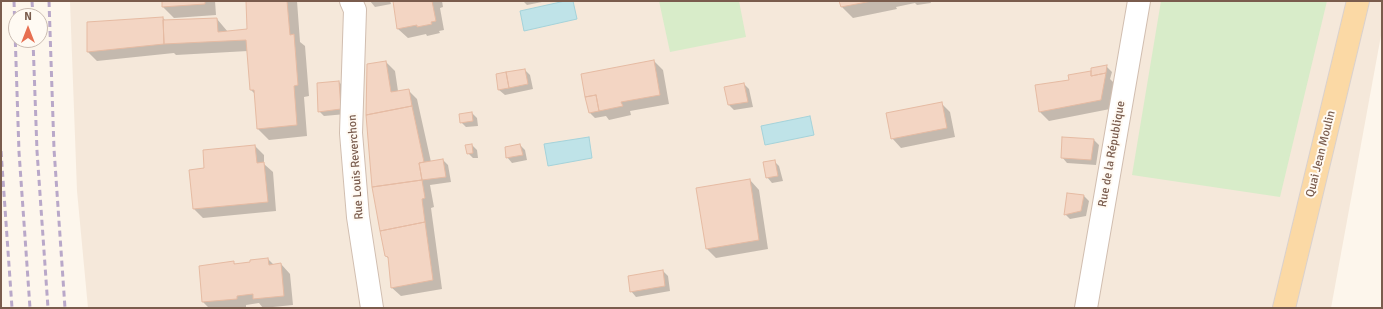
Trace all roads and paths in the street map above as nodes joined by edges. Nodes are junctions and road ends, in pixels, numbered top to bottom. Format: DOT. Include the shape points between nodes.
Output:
graph roads {
  1 [pos="351,1"];
  2 [pos="1138,1"];
  3 [pos="1358,1"];
  4 [pos="372,308"];
  5 [pos="1086,308"];
  6 [pos="1284,308"];
  1 -- 4 [label="street, Rue Louis Reverchon" via="355,10 351,133 358,217"];
  2 -- 5 [label="street, Rue de la République"];
  3 -- 6 [label="main road, Quai Jean Moulin"];
}
